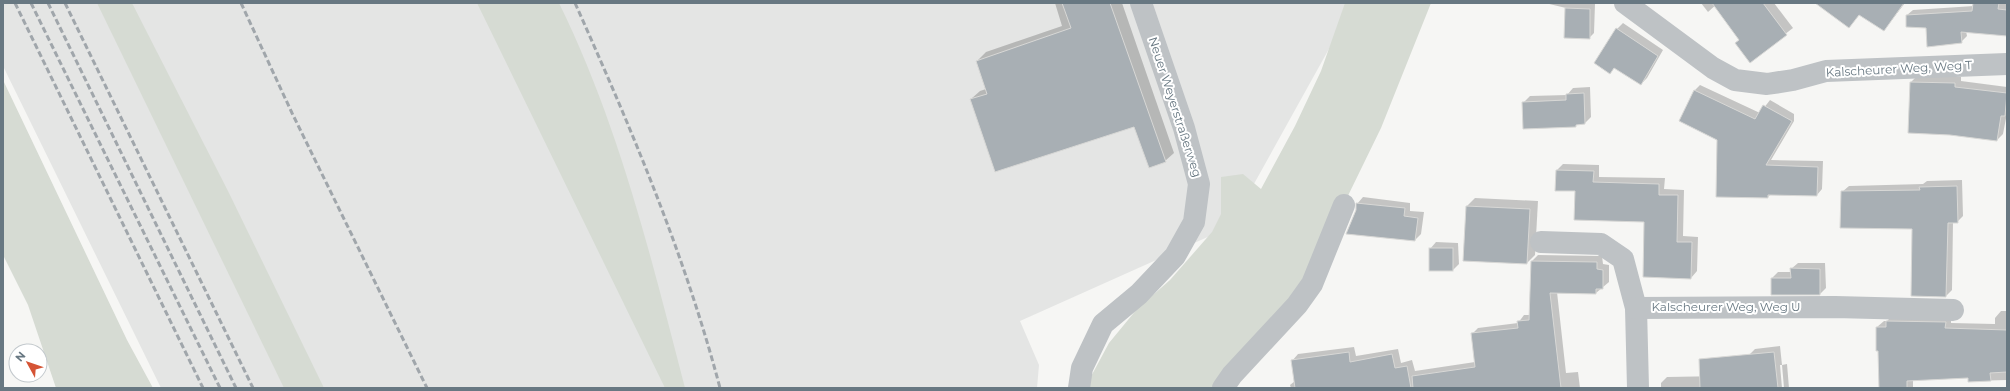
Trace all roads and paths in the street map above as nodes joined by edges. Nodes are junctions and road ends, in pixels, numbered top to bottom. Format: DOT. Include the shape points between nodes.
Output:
graph roads {
  1 [pos="1140,3"];
  2 [pos="1625,3"];
  3 [pos="2007,64"];
  4 [pos="1344,205"];
  5 [pos="1541,242"];
  6 [pos="1636,308"];
  7 [pos="1953,310"];
  8 [pos="1079,388"];
  9 [pos="1223,388"];
  10 [pos="1638,388"];
  1 -- 8 [label="street, Neuer Weyerstraßerweg" via="1184,128 1199,184 1194,222 1175,256 1138,294 1103,324 1082,368"];
  2 -- 3 [label="street, Kalscheurer Weg, Weg T" via="1713,68 1735,80 1767,84 1826,71"];
  4 -- 9 [label="street" via="1312,284 1297,306 1232,375"];
  5 -- 6 [label="street, Kalscheurer Weg, Weg U" via="1601,244 1623,259"];
  6 -- 7 [label="street, Kalscheurer Weg, Weg U" via="1835,307"];
  6 -- 10 [label="street"];
}
